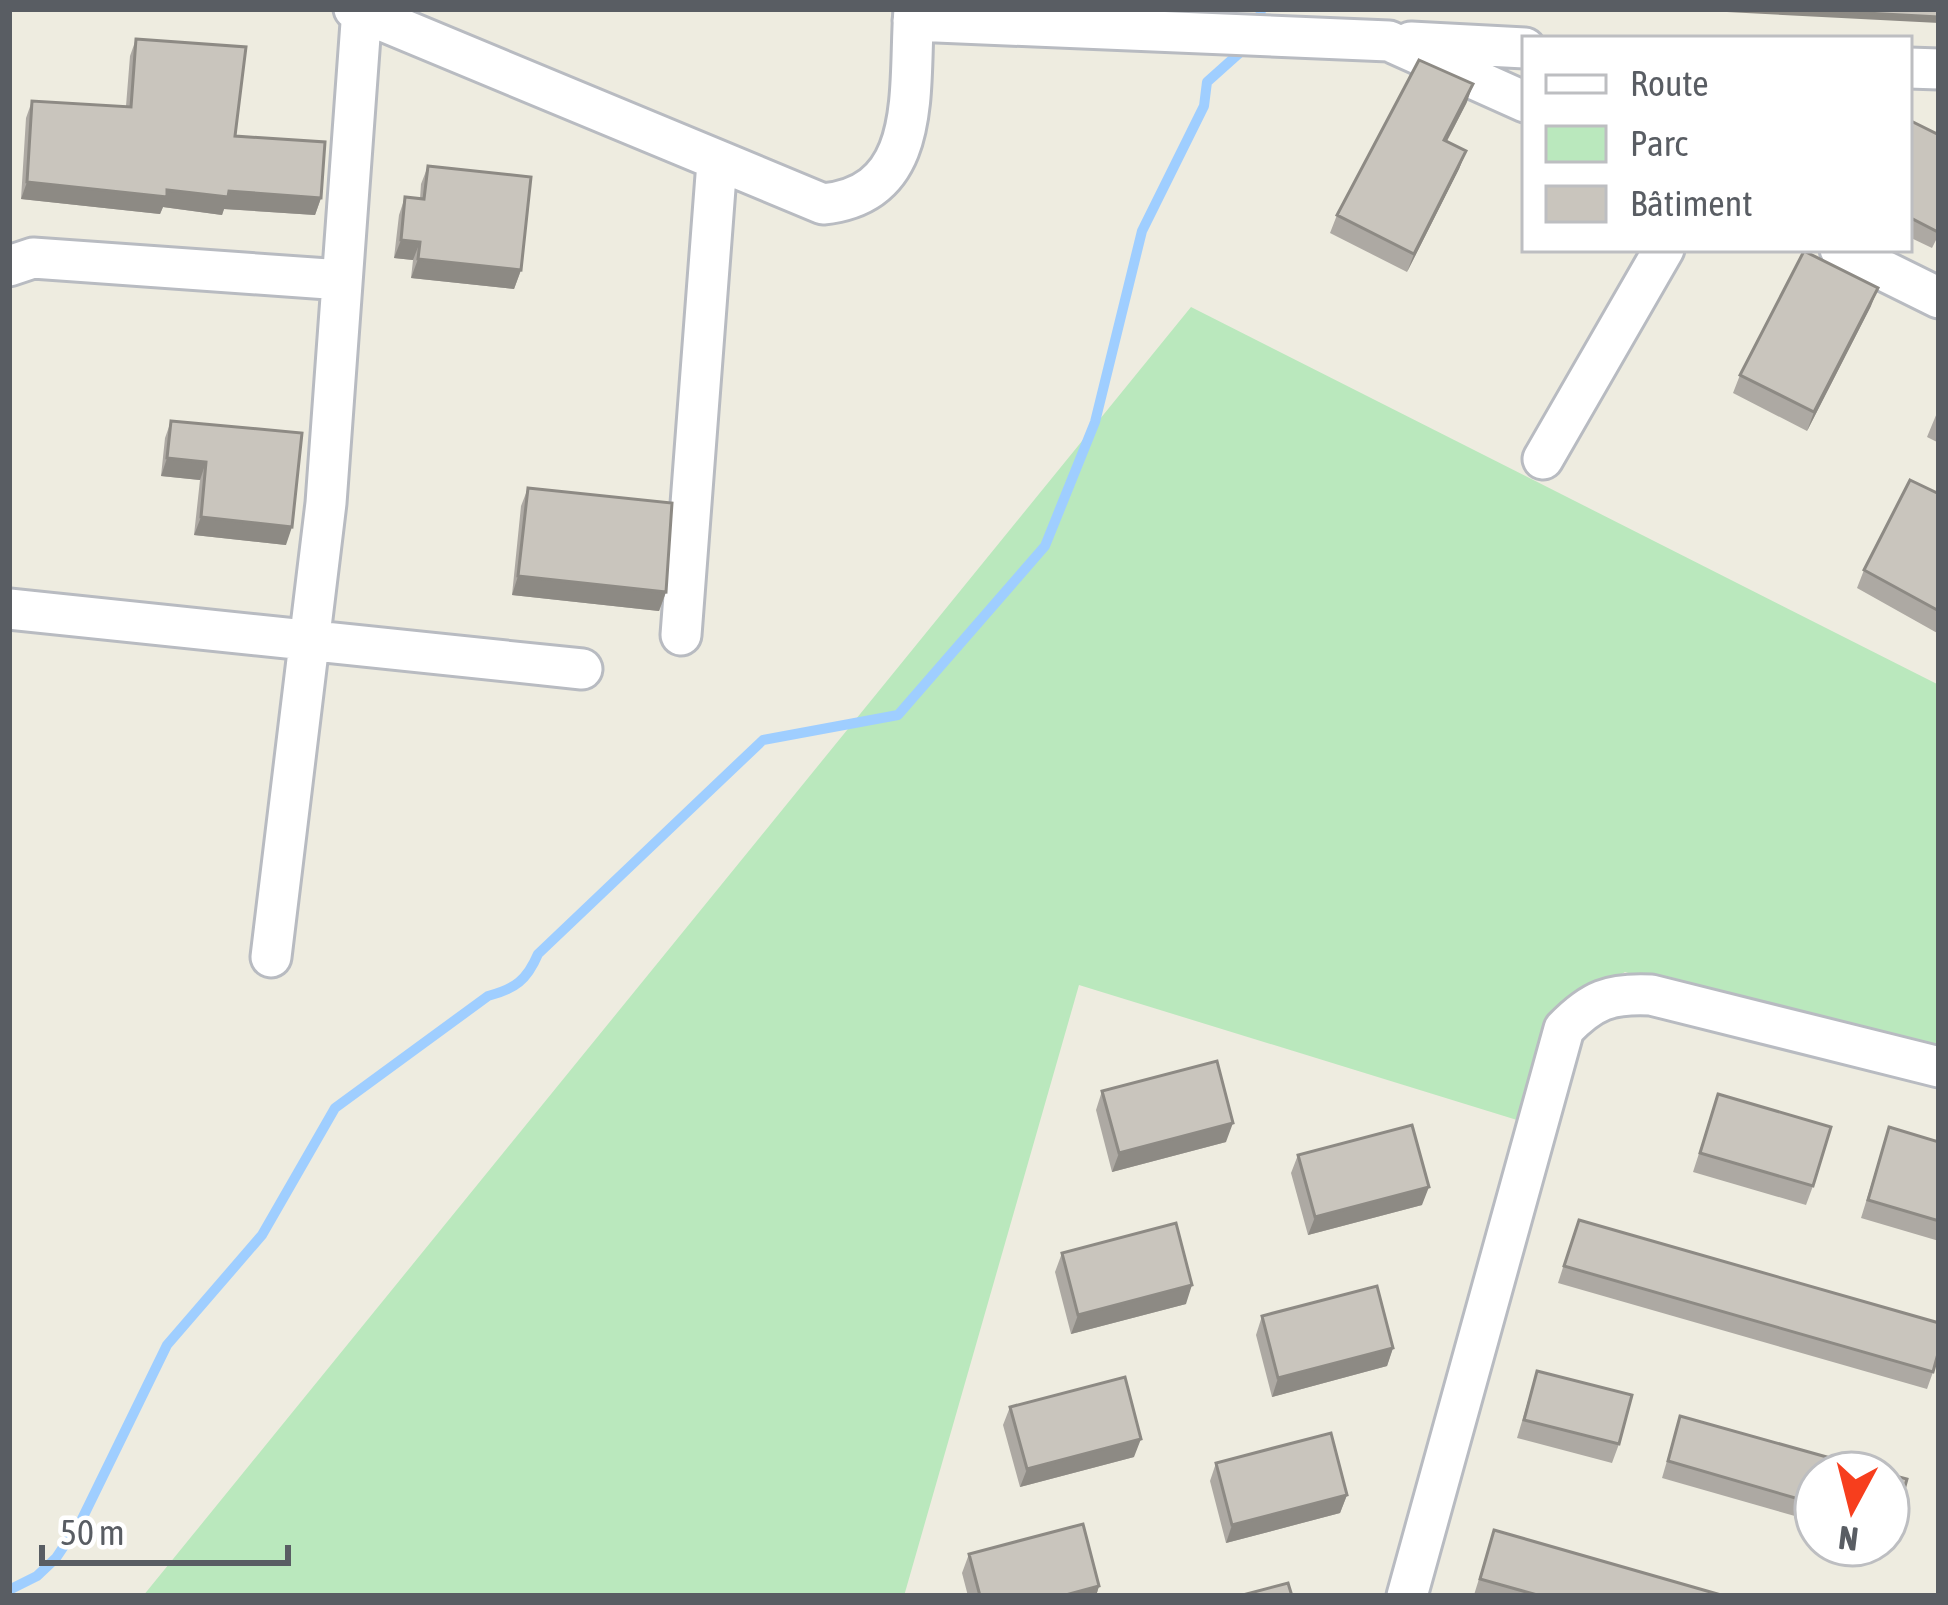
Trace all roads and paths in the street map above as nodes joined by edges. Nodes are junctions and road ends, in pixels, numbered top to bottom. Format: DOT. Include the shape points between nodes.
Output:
graph roads {
  1 [pos="359,10"];
  2 [pos="914,15"];
  3 [pos="1389,41"];
  4 [pos="1522,48"];
  5 [pos="1522,101"];
  6 [pos="717,162"];
  7 [pos="1662,252"];
  8 [pos="1846,252"];
  9 [pos="9,266"];
  10 [pos="342,280"];
  11 [pos="1939,298"];
  12 [pos="1543,459"];
  13 [pos="9,609"];
  14 [pos="681,635"];
  15 [pos="308,638"];
  16 [pos="582,669"];
  17 [pos="271,957"];
  18 [pos="1939,1067"];
  19 [pos="1407,1596"];
  1 -- 6 [label="street"];
  1 -- 10 [label="street"];
  2 -- 3 [label="street"];
  2 -- 6 [label="street" via="894,171 858,201 823,205"];
  3 -- 4 [label="street"];
  3 -- 5 [label="street"];
  6 -- 14 [label="street"];
  7 -- 12 [label="street"];
  8 -- 11 [label="street"];
  9 -- 10 [label="street" via="33,259"];
  10 -- 15 [label="street"];
  13 -- 15 [label="street"];
  15 -- 16 [label="street"];
  15 -- 17 [label="street"];
  18 -- 19 [label="street" via="1651,995 1615,994 1588,1004 1564,1029"];
}
